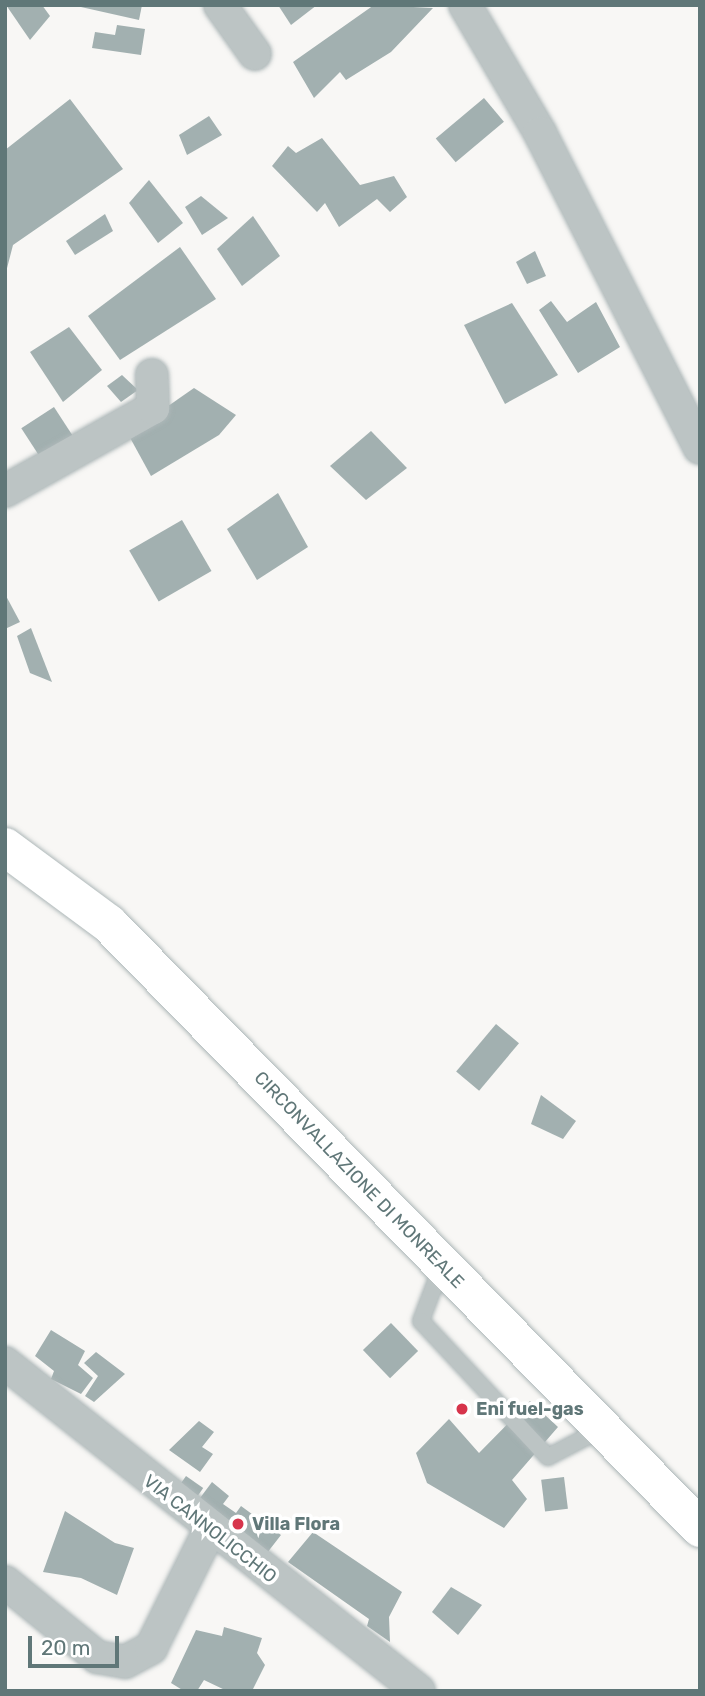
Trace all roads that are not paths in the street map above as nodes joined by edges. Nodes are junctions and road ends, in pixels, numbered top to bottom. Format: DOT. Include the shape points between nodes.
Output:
graph roads {
  1 [pos="220,5"];
  2 [pos="465,5"];
  3 [pos="255,54"];
  4 [pos="152,375"];
  5 [pos="700,448"];
  6 [pos="5,491"];
  7 [pos="5,847"];
  8 [pos="442,1265"];
  9 [pos="5,1363"];
  10 [pos="598,1431"];
  11 [pos="700,1528"];
  12 [pos="210,1529"];
  13 [pos="5,1582"];
  14 [pos="419,1691"];
  1 -- 3 [label="street"];
  2 -- 5 [label="street" via="540,133"];
  4 -- 6 [label="street" via="153,408"];
  7 -- 8 [label="main road, CIRCONVALLAZIONE DI MONREALE" via="109,924"];
  8 -- 10 [label="main road, CIRCONVALLAZIONE DI MONREALE"];
  8 -- 10 [label="lane" via="421,1321 548,1457"];
  9 -- 12 [label="street, VIA CANNOLICCHIO"];
  10 -- 11 [label="main road, CIRCONVALLAZIONE DI MONREALE"];
  12 -- 13 [label="street" via="151,1648 125,1662 97,1657"];
  12 -- 14 [label="street, VIA CANNOLICCHIO"];
}
